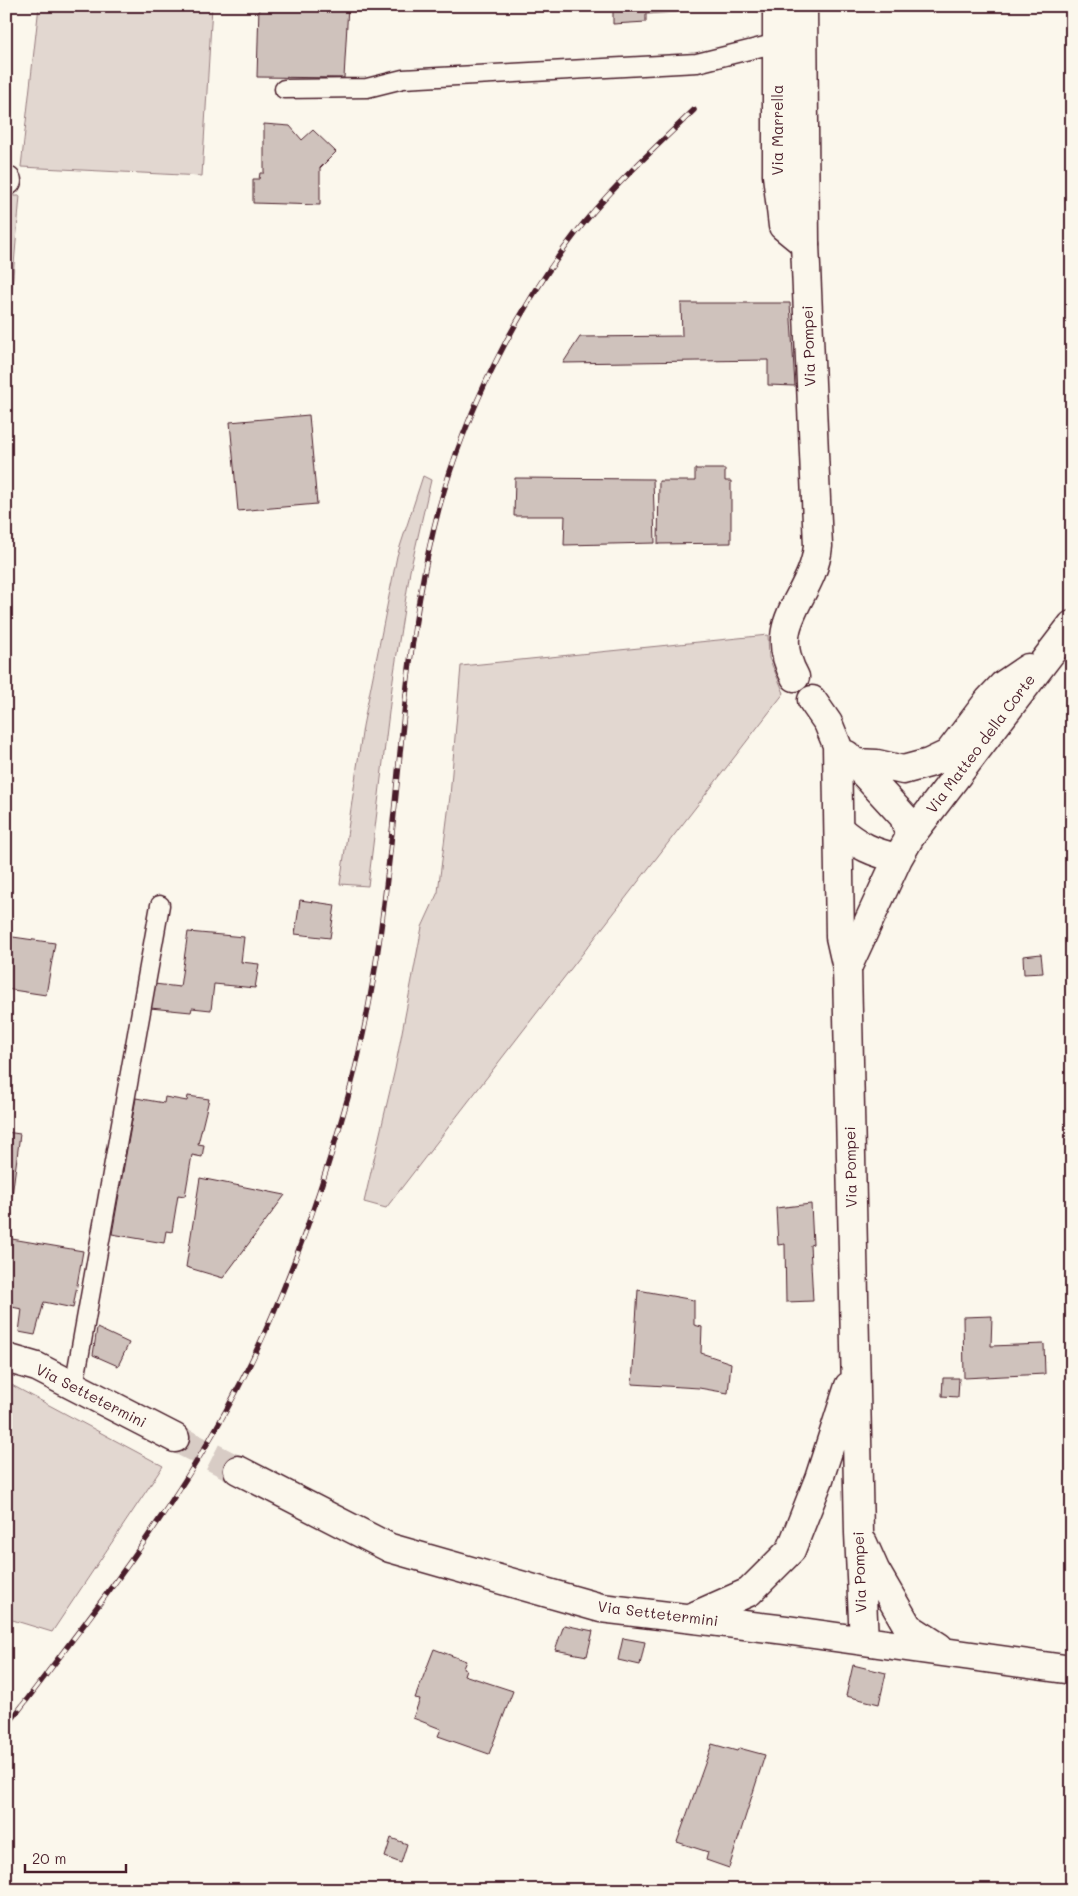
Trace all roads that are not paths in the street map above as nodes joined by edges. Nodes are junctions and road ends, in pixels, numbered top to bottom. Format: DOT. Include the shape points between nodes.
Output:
graph roads {
  1 [pos="777,6"];
  2 [pos="803,6"];
  3 [pos="777,43"];
  4 [pos="284,89"];
  5 [pos="805,244"];
  6 [pos="1072,625"];
  7 [pos="1052,652"];
  8 [pos="795,677"];
  9 [pos="812,700"];
  10 [pos="846,754"];
  11 [pos="839,829"];
  12 [pos="904,847"];
  13 [pos="160,904"];
  14 [pos="847,968"];
  15 [pos="6,1358"];
  16 [pos="855,1365"];
  17 [pos="74,1386"];
  18 [pos="175,1438"];
  19 [pos="238,1470"];
  20 [pos="859,1533"];
  21 [pos="690,1618"];
  22 [pos="864,1641"];
  23 [pos="947,1652"];
  24 [pos="1072,1670"];
  1 -- 3 [label="street, Via Marrella"];
  2 -- 5 [label="street, Via Pompei"];
  3 -- 4 [label="lane" via="697,63 403,79 367,88"];
  3 -- 5 [label="street, Via Marrella" via="777,175 783,226"];
  5 -- 8 [label="street, Via Pompei" via="818,546 814,566 785,630 788,666"];
  6 -- 7 [label="street, Via Matteo della Corte"];
  7 -- 10 [label="street, Via Matteo della Corte" via="1003,685 948,754 903,770"];
  7 -- 12 [label="street, Via Matteo della Corte"];
  9 -- 10 [label="street, Via Pompei"];
  10 -- 11 [label="street, Via Pompei"];
  10 -- 12 [label="street, Via Matteo della Corte" via="904,817"];
  11 -- 12 [label="street" via="857,845 877,854"];
  11 -- 14 [label="street, Via Pompei" via="840,937"];
  12 -- 14 [label="street, Via Matteo della Corte"];
  13 -- 17 [label="lane"];
  14 -- 16 [label="street, Via Pompei"];
  15 -- 17 [label="street, Via Settetermini" via="37,1367"];
  16 -- 20 [label="street, Via Pompei"];
  16 -- 21 [label="street" via="819,1479 791,1550 749,1592"];
  17 -- 18 [label="street, Via Settetermini"];
  19 -- 21 [label="street, Via Settetermini" via="390,1548 601,1608"];
  20 -- 22 [label="street, Via Pompei"];
  20 -- 23 [label="street" via="874,1570 908,1627"];
  21 -- 22 [label="street, Via Settetermini"];
  22 -- 23 [label="street, Via Settetermini"];
  23 -- 24 [label="street, Via Settetermini"];
}
